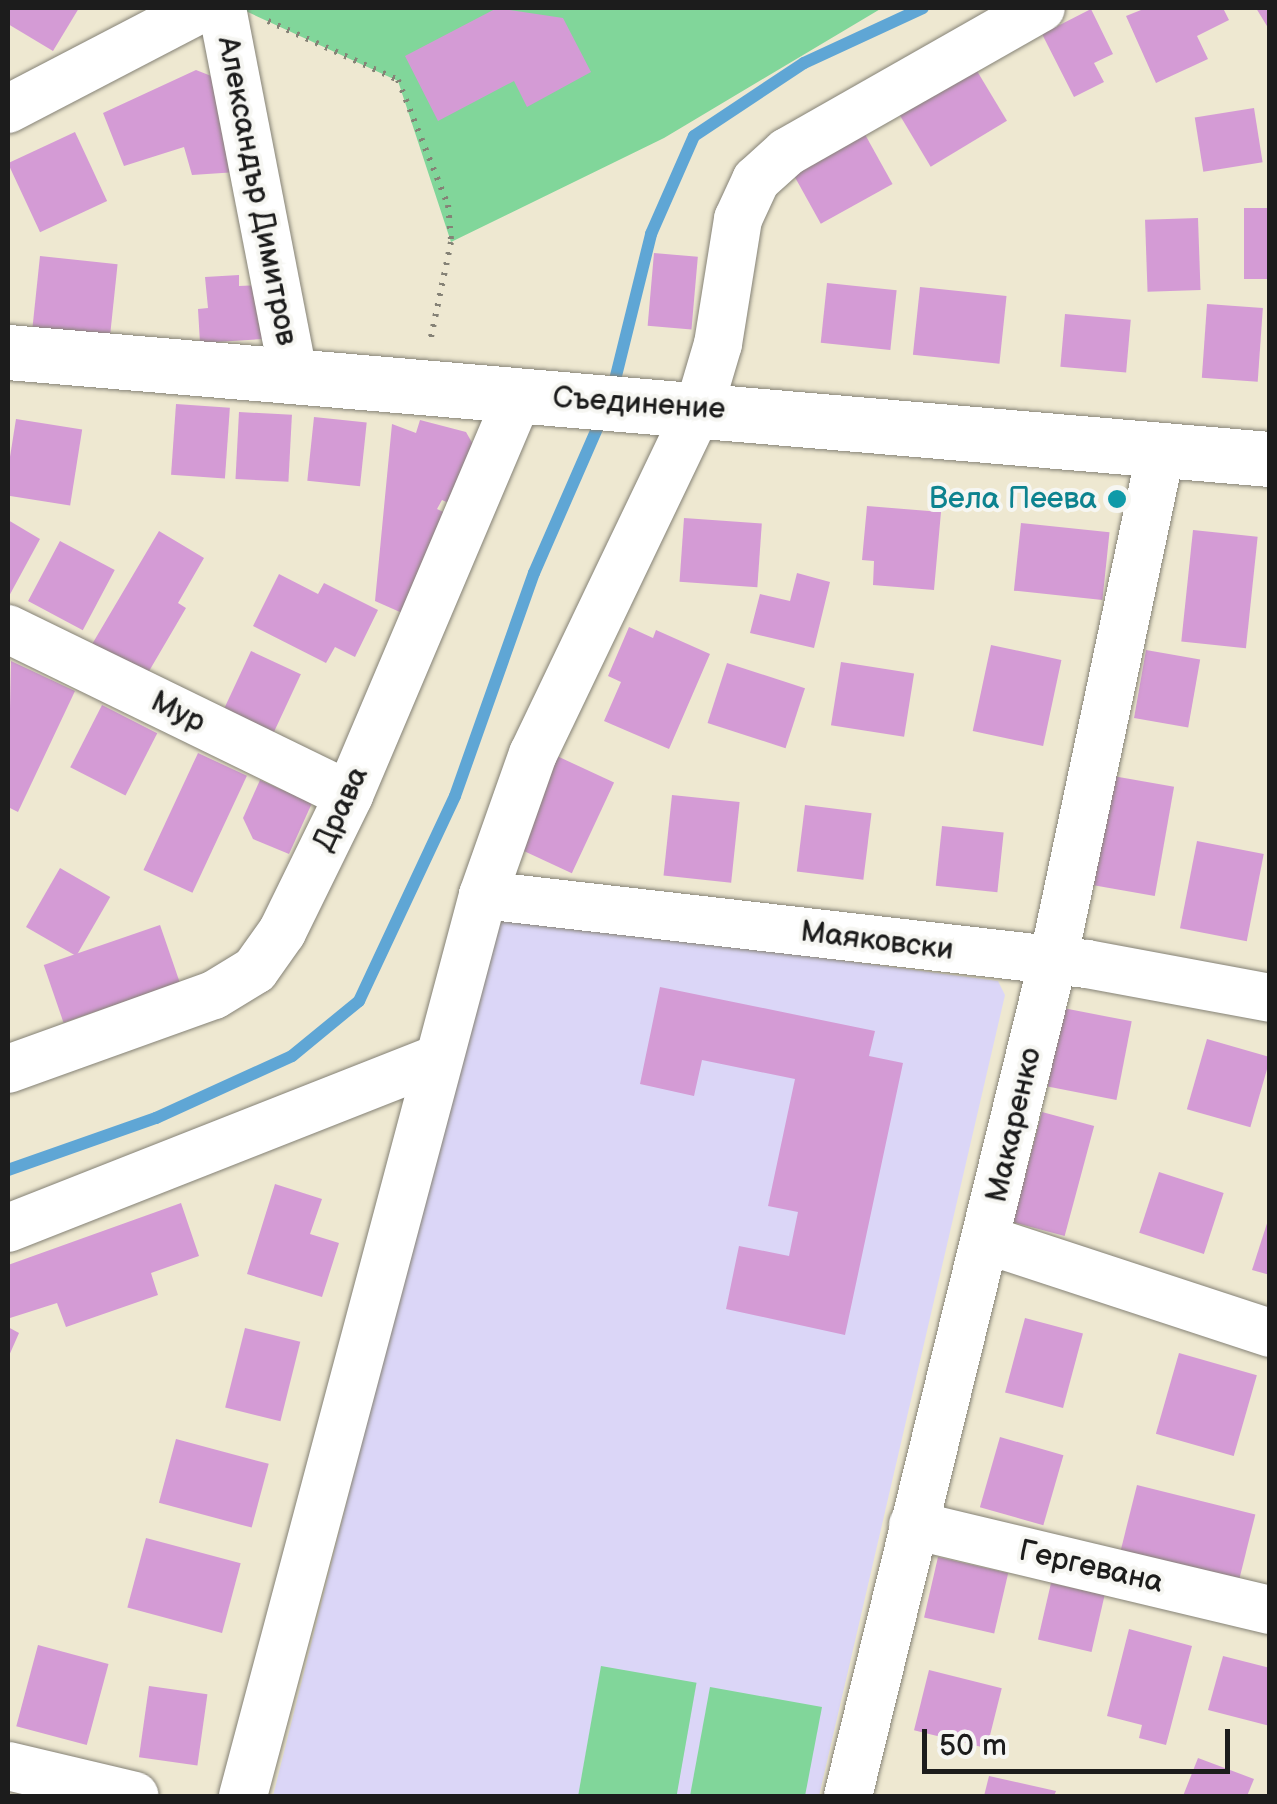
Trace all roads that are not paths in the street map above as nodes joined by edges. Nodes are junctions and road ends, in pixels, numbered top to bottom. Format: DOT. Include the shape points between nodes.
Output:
graph roads {
  1 [pos="202,8"];
  2 [pos="1041,8"];
  3 [pos="239,12"];
  4 [pos="120,28"];
  5 [pos="8,110"];
  6 [pos="8,352"];
  7 [pos="293,374"];
  8 [pos="519,394"];
  9 [pos="698,408"];
  10 [pos="1161,450"];
  11 [pos="1270,459"];
  12 [pos="8,629"];
  13 [pos="350,795"];
  14 [pos="483,895"];
  15 [pos="1052,961"];
  16 [pos="1270,998"];
  17 [pos="435,1060"];
  18 [pos="8,1069"];
  19 [pos="8,1228"];
  20 [pos="987,1240"];
  21 [pos="1270,1333"];
  22 [pos="913,1525"];
  23 [pos="1270,1610"];
  24 [pos="8,1766"];
  25 [pos="135,1796"];
  26 [pos="243,1796"];
  27 [pos="848,1796"];
  1 -- 4 [label="street"];
  2 -- 9 [label="street" via="787,152 756,180 738,219 718,344"];
  3 -- 7 [label="street, Александър Димитров"];
  4 -- 5 [label="street"];
  6 -- 7 [label="street, Съединение"];
  7 -- 8 [label="street, Съединение"];
  8 -- 9 [label="street, Съединение"];
  8 -- 13 [label="street, Драва"];
  9 -- 10 [label="street, Съединение"];
  9 -- 14 [label="street" via="534,754"];
  10 -- 11 [label="street, Съединение"];
  10 -- 15 [label="street, Макаренко"];
  12 -- 13 [label="street, Мур"];
  13 -- 18 [label="street, Драва" via="282,932 255,970 214,995"];
  14 -- 15 [label="street, Маяковски"];
  14 -- 17 [label="street"];
  15 -- 16 [label="street, Маяковски"];
  15 -- 20 [label="street, Макаренко"];
  17 -- 19 [label="street"];
  17 -- 26 [label="street" via="317,1533"];
  20 -- 21 [label="street"];
  20 -- 22 [label="street, Макаренко"];
  22 -- 23 [label="street, Гергевана"];
  22 -- 27 [label="street, Макаренко"];
  24 -- 25 [label="street"];
}
